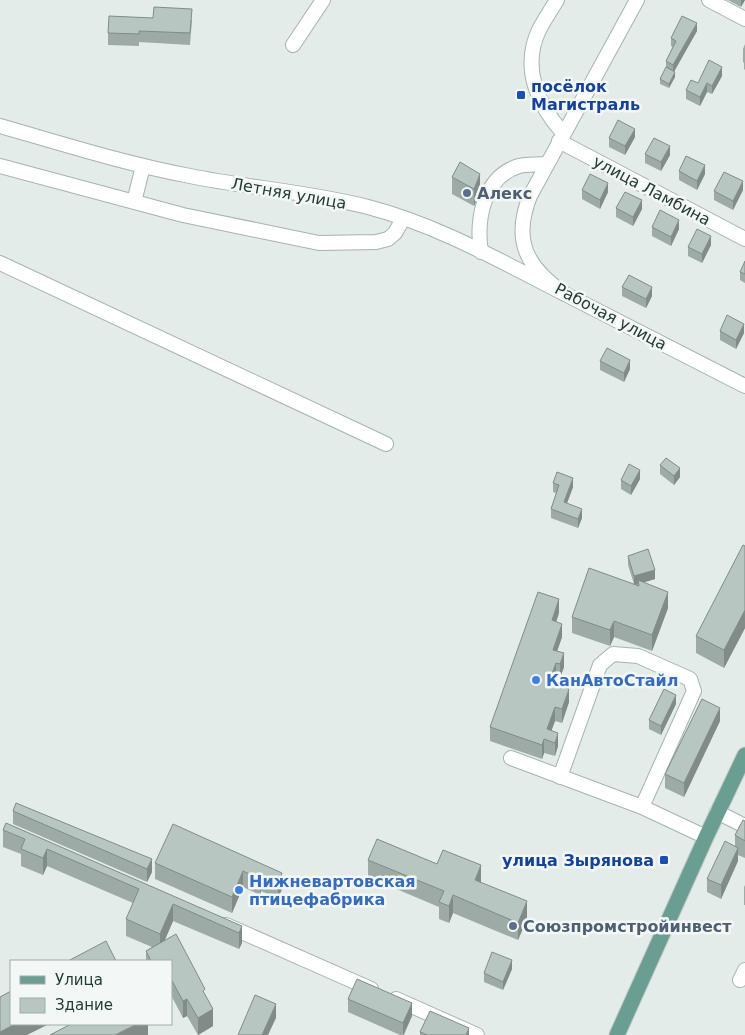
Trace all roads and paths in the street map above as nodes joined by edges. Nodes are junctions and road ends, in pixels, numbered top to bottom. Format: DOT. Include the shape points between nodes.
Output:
graph roads {
  1 [pos="323,0"];
  2 [pos="557,0"];
  3 [pos="638,0"];
  4 [pos="709,0"];
  5 [pos="745,19"];
  6 [pos="293,45"];
  7 [pos="0,126"];
  8 [pos="561,137"];
  9 [pos="546,164"];
  10 [pos="0,166"];
  11 [pos="143,166"];
  12 [pos="134,202"];
  13 [pos="404,218"];
  14 [pos="745,239"];
  15 [pos="482,252"];
  16 [pos="0,263"];
  17 [pos="565,294"];
  18 [pos="745,386"];
  19 [pos="386,444"];
  20 [pos="745,755"];
  21 [pos="512,758"];
  22 [pos="560,776"];
  23 [pos="642,808"];
  24 [pos="717,812"];
  25 [pos="745,826"];
  26 [pos="706,837"];
  27 [pos="212,919"];
  28 [pos="477,1035"];
  29 [pos="617,1035"];
  1 -- 6 [label="street"];
  2 -- 8 [label="street" via="534,45 533,73 536,93"];
  3 -- 8 [label="street, Рабочая улица"];
  4 -- 5 [label="street"];
  7 -- 11 [label="street, Летняя улица"];
  8 -- 9 [label="street, Рабочая улица"];
  8 -- 14 [label="street, улица Ламбина"];
  9 -- 15 [label="street" via="516,167 490,188 480,211 478,233"];
  9 -- 17 [label="street, Рабочая улица" via="526,206 522,237 534,267"];
  10 -- 12 [label="street"];
  11 -- 12 [label="street"];
  11 -- 13 [label="street, Летняя улица" via="192,177 308,194"];
  12 -- 13 [label="street" via="318,243 388,239"];
  13 -- 15 [label="street, Летняя улица"];
  15 -- 17 [label="street, Летняя улица"];
  16 -- 19 [label="street"];
  17 -- 18 [label="street, Рабочая улица"];
  20 -- 24 [label="main road"];
  21 -- 22 [label="street"];
  22 -- 23 [label="street"];
  22 -- 23 [label="street" via="600,665 613,654 638,656 690,679 694,692"];
  23 -- 26 [label="street"];
  24 -- 25 [label="street"];
  24 -- 26 [label="main road"];
  26 -- 29 [label="main road"];
  27 -- 28 [label="street"];
}
